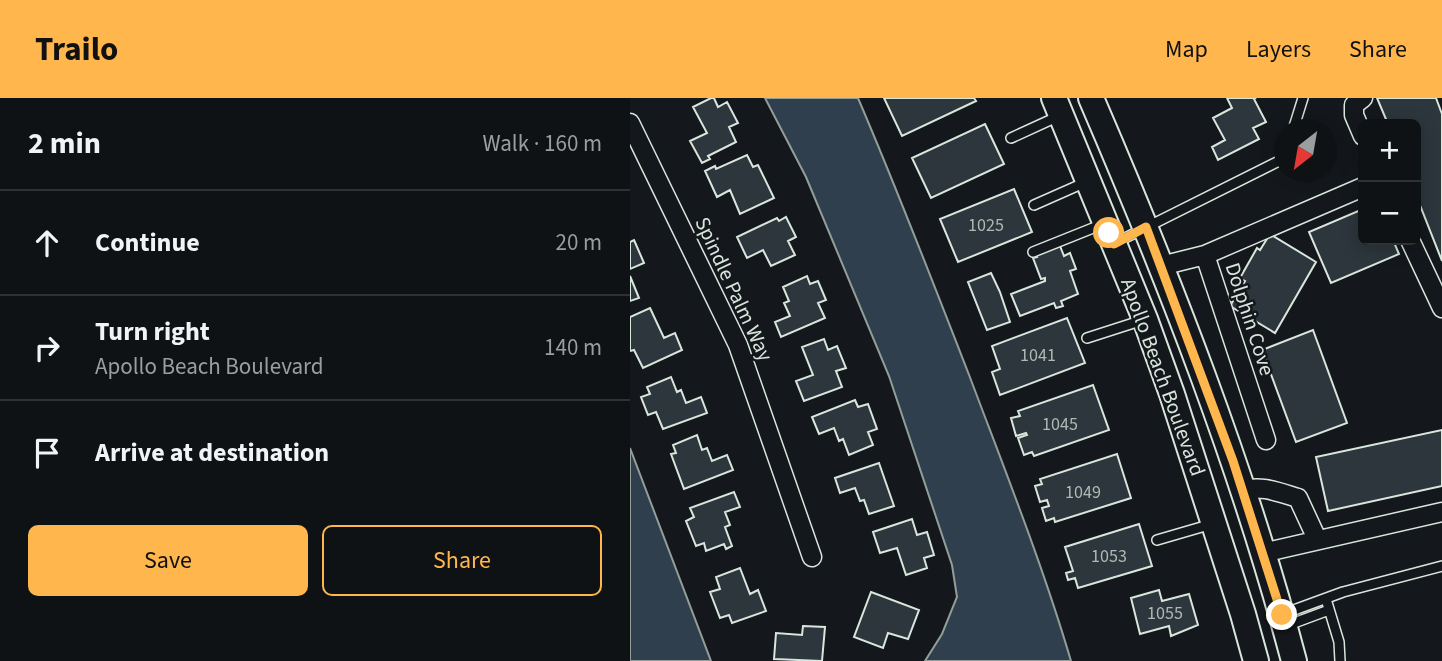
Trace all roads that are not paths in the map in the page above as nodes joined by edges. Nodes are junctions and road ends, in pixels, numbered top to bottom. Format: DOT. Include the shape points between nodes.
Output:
graph roads {
  1 [pos="1091,98"];
  2 [pos="1303,98"];
  3 [pos="1363,98"];
  4 [pos="1057,106"];
  5 [pos="1296,119"];
  6 [pos="630,123"];
  7 [pos="1358,124"];
  8 [pos="1011,138"];
  9 [pos="1274,163"];
  10 [pos="1088,182"];
  11 [pos="1358,189"];
  12 [pos="1034,205"];
  13 [pos="1146,227"];
  14 [pos="1109,234"];
  15 [pos="1412,245"];
  16 [pos="1033,252"];
  17 [pos="1205,255"];
  18 [pos="1161,266"];
  19 [pos="1442,308"];
  20 [pos="1145,319"];
  21 [pos="1087,338"];
  22 [pos="1266,440"];
  23 [pos="1242,491"];
  24 [pos="1442,512"];
  25 [pos="1214,524"];
  26 [pos="1321,538"];
  27 [pos="1157,540"];
  28 [pos="1262,553"];
  29 [pos="811,557"];
  30 [pos="1442,566"];
  31 [pos="1326,599"];
  32 [pos="1329,610"];
  33 [pos="1283,621"];
  34 [pos="1256,661"];
  35 [pos="1294,661"];
  36 [pos="1340,661"];
  1 -- 13 [label="main road, Apollo Beach Boulevard"];
  2 -- 5 [label="lane"];
  3 -- 7 [label="street" via="1353,105"];
  4 -- 8 [label="lane"];
  4 -- 10 [label="main road, Apollo Beach Boulevard"];
  6 -- 29 [label="street, Spindle Palm Way" via="738,345"];
  9 -- 13 [label="lane"];
  10 -- 12 [label="lane"];
  10 -- 14 [label="main road, Apollo Beach Boulevard"];
  11 -- 17 [label="street, Dolphin Cove"];
  13 -- 14 [label="lane"];
  13 -- 18 [label="main road, Apollo Beach Boulevard"];
  14 -- 16 [label="lane"];
  14 -- 20 [label="main road, Apollo Beach Boulevard"];
  15 -- 19 [label="street"];
  17 -- 18 [label="street"];
  17 -- 22 [label="street, Dolphin Cove"];
  18 -- 23 [label="main road, Apollo Beach Boulevard"];
  20 -- 21 [label="lane"];
  20 -- 25 [label="main road, Apollo Beach Boulevard"];
  23 -- 26 [label="street" via="1251,487 1298,498"];
  23 -- 28 [label="main road, Apollo Beach Boulevard"];
  24 -- 26 [label="street"];
  25 -- 27 [label="lane"];
  25 -- 34 [label="main road, Apollo Beach Boulevard"];
  26 -- 28 [label="street"];
  28 -- 33 [label="main road, Apollo Beach Boulevard"];
  30 -- 31 [label="lane"];
  31 -- 32 [label="lane"];
  31 -- 33 [label="lane"];
  32 -- 33 [label="lane"];
  32 -- 36 [label="lane"];
  33 -- 35 [label="main road, Apollo Beach Boulevard"];
}
